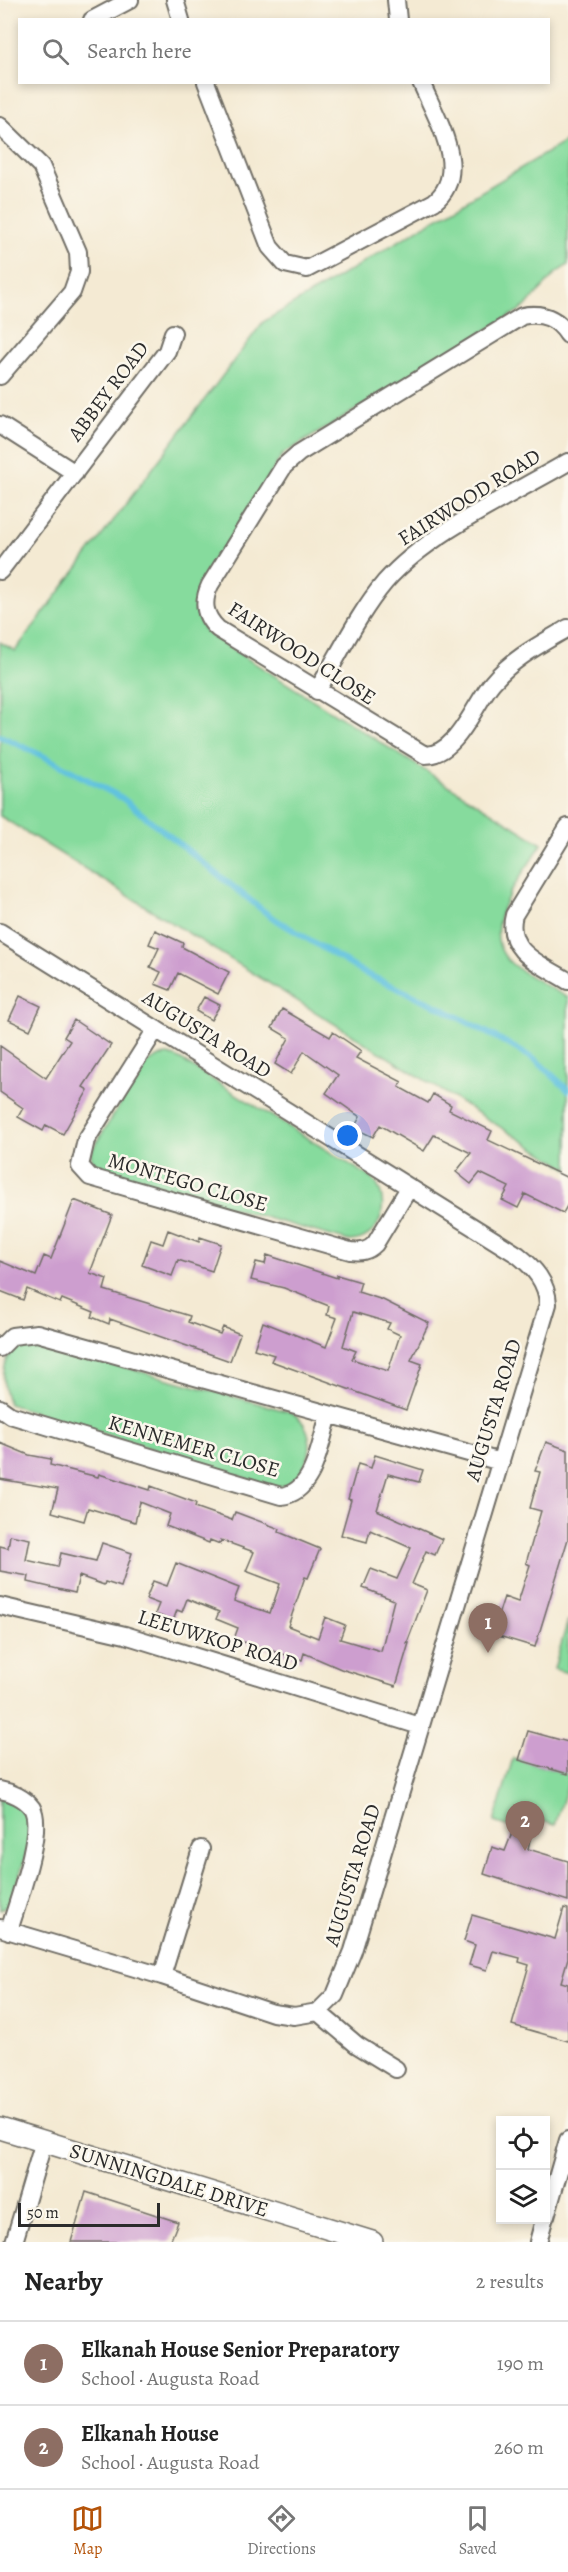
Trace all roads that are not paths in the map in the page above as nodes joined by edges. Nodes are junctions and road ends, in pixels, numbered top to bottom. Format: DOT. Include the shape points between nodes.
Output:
graph roads {
  1 [pos="130,0"];
  2 [pos="175,0"];
  3 [pos="396,0"];
  4 [pos="96,18"];
  5 [pos="180,18"];
  6 [pos="398,18"];
  7 [pos="207,84"];
  8 [pos="422,84"];
  9 [pos="2,130"];
  10 [pos="173,333"];
  11 [pos="568,335"];
  12 [pos="0,376"];
  13 [pos="0,425"];
  14 [pos="568,462"];
  15 [pos="75,473"];
  16 [pos="0,571"];
  17 [pos="568,628"];
  18 [pos="317,691"];
  19 [pos="568,827"];
  20 [pos="2,938"];
  21 [pos="568,981"];
  22 [pos="156,1029"];
  23 [pos="409,1188"];
  24 [pos="0,1348"];
  25 [pos="0,1408"];
  26 [pos="329,1415"];
  27 [pos="501,1462"];
  28 [pos="0,1606"];
  29 [pos="420,1726"];
  30 [pos="0,1790"];
  31 [pos="201,1849"];
  32 [pos="4,1929"];
  33 [pos="162,1977"];
  34 [pos="318,2012"];
  35 [pos="396,2068"];
  36 [pos="0,2128"];
  37 [pos="568,2140"];
  38 [pos="44,2141"];
  39 [pos="550,2201"];
  40 [pos="543,2224"];
  41 [pos="323,2235"];
  42 [pos="14,2242"];
  43 [pos="372,2242"];
  44 [pos="538,2242"];
  1 -- 4 [label="street"];
  2 -- 5 [label="street"];
  3 -- 6 [label="street"];
  7 -- 8 [label="street" via="270,247 285,264 307,269 434,202 446,189 451,178 450,156"];
  9 -- 12 [label="street" via="32,154 49,178 80,262 72,292"];
  10 -- 15 [label="street, ABBEY ROAD" via="167,351"];
  11 -- 18 [label="street, FAIRWOOD CLOSE" via="547,316 522,316 299,453 284,466 210,585 205,609 218,629"];
  13 -- 15 [label="street, ABBEY ROAD"];
  14 -- 18 [label="street, FAIRWOOD ROAD" via="410,557 370,604"];
  15 -- 16 [label="street, ABBEY ROAD"];
  17 -- 18 [label="street, FAIRWOOD CLOSE" via="510,664 488,689 453,742 432,755 417,752"];
  19 -- 21 [label="street" via="514,915 511,928 514,941 525,955"];
  20 -- 22 [label="street, AUGUSTA ROAD"];
  22 -- 23 [label="street, AUGUSTA ROAD"];
  22 -- 23 [label="street, MONTEGO CLOSE" via="86,1140 81,1166 90,1177 361,1252 375,1245"];
  23 -- 27 [label="street, AUGUSTA ROAD" via="523,1259 538,1274 547,1294 546,1314"];
  24 -- 26 [label="street" via="12,1336 37,1333"];
  25 -- 26 [label="street, KENNEMER CLOSE" via="10,1415 281,1496 296,1492 307,1481"];
  26 -- 27 [label="street"];
  27 -- 29 [label="street, AUGUSTA ROAD"];
  28 -- 29 [label="street, LEEUWKOP ROAD" via="125,1635"];
  29 -- 34 [label="street, AUGUSTA ROAD" via="354,1951 335,1995"];
  30 -- 32 [label="street" via="31,1807 36,1820 29,1860"];
  31 -- 33 [label="street"];
  32 -- 33 [label="street"];
  33 -- 34 [label="street" via="273,2013 294,2016"];
  34 -- 35 [label="street" via="357,2045"];
  36 -- 38 [label="street, SUNNINGDALE DRIVE"];
  37 -- 39 [label="street"];
  38 -- 41 [label="street, SUNNINGDALE DRIVE"];
  38 -- 42 [label="street"];
  40 -- 44 [label="street"];
  41 -- 43 [label="street, SUNNINGDALE DRIVE"];
}
